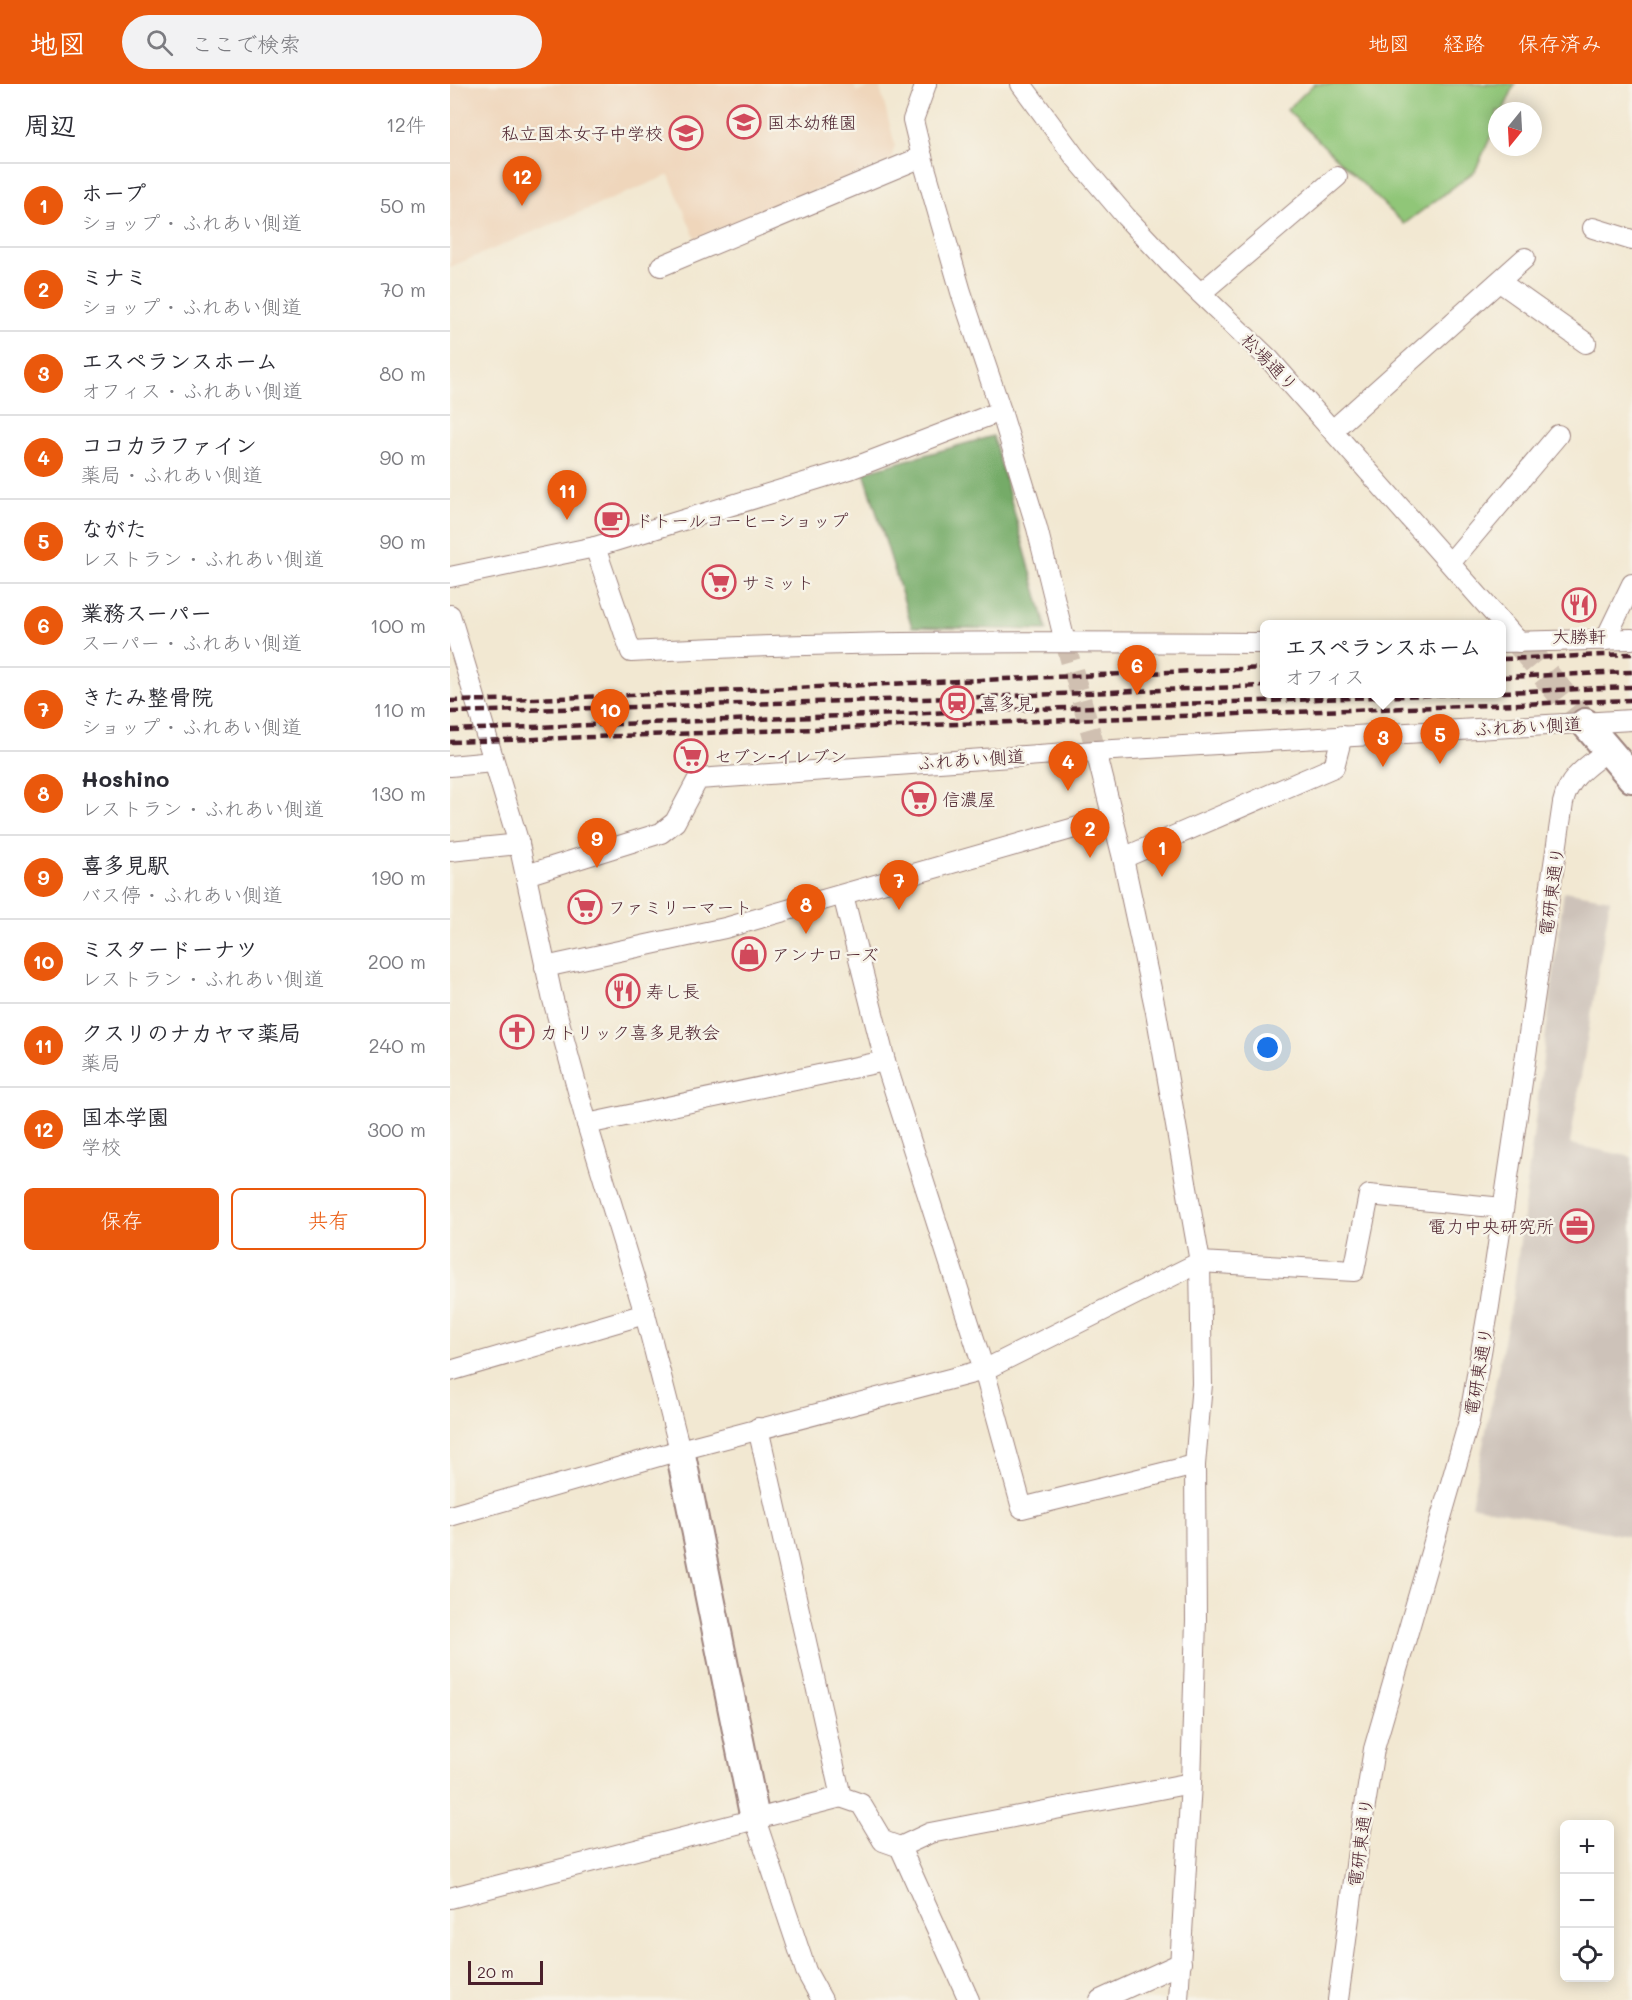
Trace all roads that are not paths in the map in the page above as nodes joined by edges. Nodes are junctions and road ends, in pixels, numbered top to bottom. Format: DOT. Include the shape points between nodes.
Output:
graph roads {
  1 [pos="926,84"];
  2 [pos="1021,84"];
  3 [pos="922,157"];
  4 [pos="1337,177"];
  5 [pos="1593,228"];
  6 [pos="1632,240"];
  7 [pos="1525,258"];
  8 [pos="661,266"];
  9 [pos="1500,282"];
  10 [pos="1201,293"];
  11 [pos="1586,343"];
  12 [pos="1001,411"];
  13 [pos="1334,429"];
  14 [pos="1558,435"];
  15 [pos="595,547"];
  16 [pos="1450,562"];
  17 [pos="450,577"];
  18 [pos="1632,584"];
  19 [pos="450,615"];
  20 [pos="1494,620"];
  21 [pos="1632,639"];
  22 [pos="1605,640"];
  23 [pos="1065,642"];
  24 [pos="1510,642"];
  25 [pos="1260,643"];
  26 [pos="459,671"];
  27 [pos="1632,720"];
  28 [pos="1585,723"];
  29 [pos="1342,736"];
  30 [pos="1608,750"];
  31 [pos="1096,751"];
  32 [pos="493,762"];
  33 [pos="450,766"];
  34 [pos="1632,778"];
  35 [pos="1113,817"];
  36 [pos="519,844"];
  37 [pos="450,850"];
  38 [pos="1123,858"];
  39 [pos="526,874"];
  40 [pos="843,895"];
  41 [pos="545,967"];
  42 [pos="885,1061"];
  43 [pos="587,1124"];
  44 [pos="1503,1208"];
  45 [pos="1200,1262"];
  46 [pos="645,1314"];
  47 [pos="984,1370"];
  48 [pos="450,1371"];
  49 [pos="758,1428"];
  50 [pos="680,1450"];
  51 [pos="1195,1465"];
  52 [pos="450,1516"];
  53 [pos="1191,1783"];
  54 [pos="841,1797"];
  55 [pos="755,1819"];
  56 [pos="900,1847"];
  57 [pos="450,1898"];
  58 [pos="1181,1963"];
  59 [pos="822,2000"];
  60 [pos="969,2000"];
  61 [pos="1100,2000"];
  62 [pos="1178,2000"];
  63 [pos="1338,2000"];
  1 -- 3 [label="street" via="914,120"];
  2 -- 10 [label="street, 松場通り" via="1126,217"];
  3 -- 8 [label="street"];
  3 -- 12 [label="street"];
  4 -- 10 [label="street"];
  5 -- 6 [label="street"];
  7 -- 9 [label="street"];
  9 -- 11 [label="street"];
  9 -- 13 [label="street"];
  10 -- 13 [label="street, 松場通り"];
  12 -- 15 [label="street" via="850,469"];
  12 -- 23 [label="street" via="1037,528"];
  13 -- 16 [label="street, 松場通り"];
  14 -- 16 [label="street"];
  15 -- 17 [label="street"];
  15 -- 23 [label="street" via="631,652"];
  16 -- 20 [label="street, 松場通り"];
  18 -- 22 [label="street"];
  19 -- 26 [label="street"];
  21 -- 22 [label="street"];
  22 -- 24 [label="street"];
  23 -- 25 [label="street"];
  26 -- 32 [label="street"];
  27 -- 28 [label="street, ふれあい側道"];
  28 -- 29 [label="street, ふれあい側道"];
  28 -- 30 [label="street"];
  29 -- 31 [label="street, ふれあい側道"];
  29 -- 38 [label="street" via="1334,767"];
  30 -- 34 [label="street"];
  30 -- 44 [label="street, 電研東通り" via="1573,779 1566,790"];
  31 -- 35 [label="street"];
  31 -- 39 [label="street, ふれあい側道" via="698,779 675,822 661,833"];
  32 -- 33 [label="street"];
  32 -- 36 [label="street"];
  35 -- 38 [label="street"];
  35 -- 40 [label="street"];
  36 -- 37 [label="street"];
  36 -- 39 [label="street"];
  38 -- 45 [label="street" via="1156,1012"];
  39 -- 41 [label="street"];
  40 -- 41 [label="street" via="725,928"];
  40 -- 42 [label="street"];
  41 -- 43 [label="street"];
  42 -- 43 [label="street"];
  42 -- 47 [label="street"];
  43 -- 46 [label="street"];
  44 -- 45 [label="street" via="1369,1195 1354,1271"];
  44 -- 63 [label="street, 電研東通り" via="1469,1421 1374,1749"];
  45 -- 47 [label="street"];
  45 -- 51 [label="street" via="1202,1384"];
  46 -- 48 [label="street"];
  46 -- 50 [label="street"];
  47 -- 49 [label="street"];
  47 -- 51 [label="street" via="1022,1508"];
  49 -- 50 [label="street"];
  49 -- 54 [label="street"];
  50 -- 52 [label="street"];
  50 -- 55 [label="street"];
  51 -- 53 [label="street"];
  53 -- 56 [label="street" via="930,1833"];
  53 -- 58 [label="street"];
  54 -- 55 [label="street"];
  54 -- 56 [label="street" via="861,1803 883,1841"];
  55 -- 57 [label="street"];
  55 -- 59 [label="street" via="806,1971"];
  56 -- 60 [label="street"];
  58 -- 61 [label="street"];
  58 -- 62 [label="street"];
}
